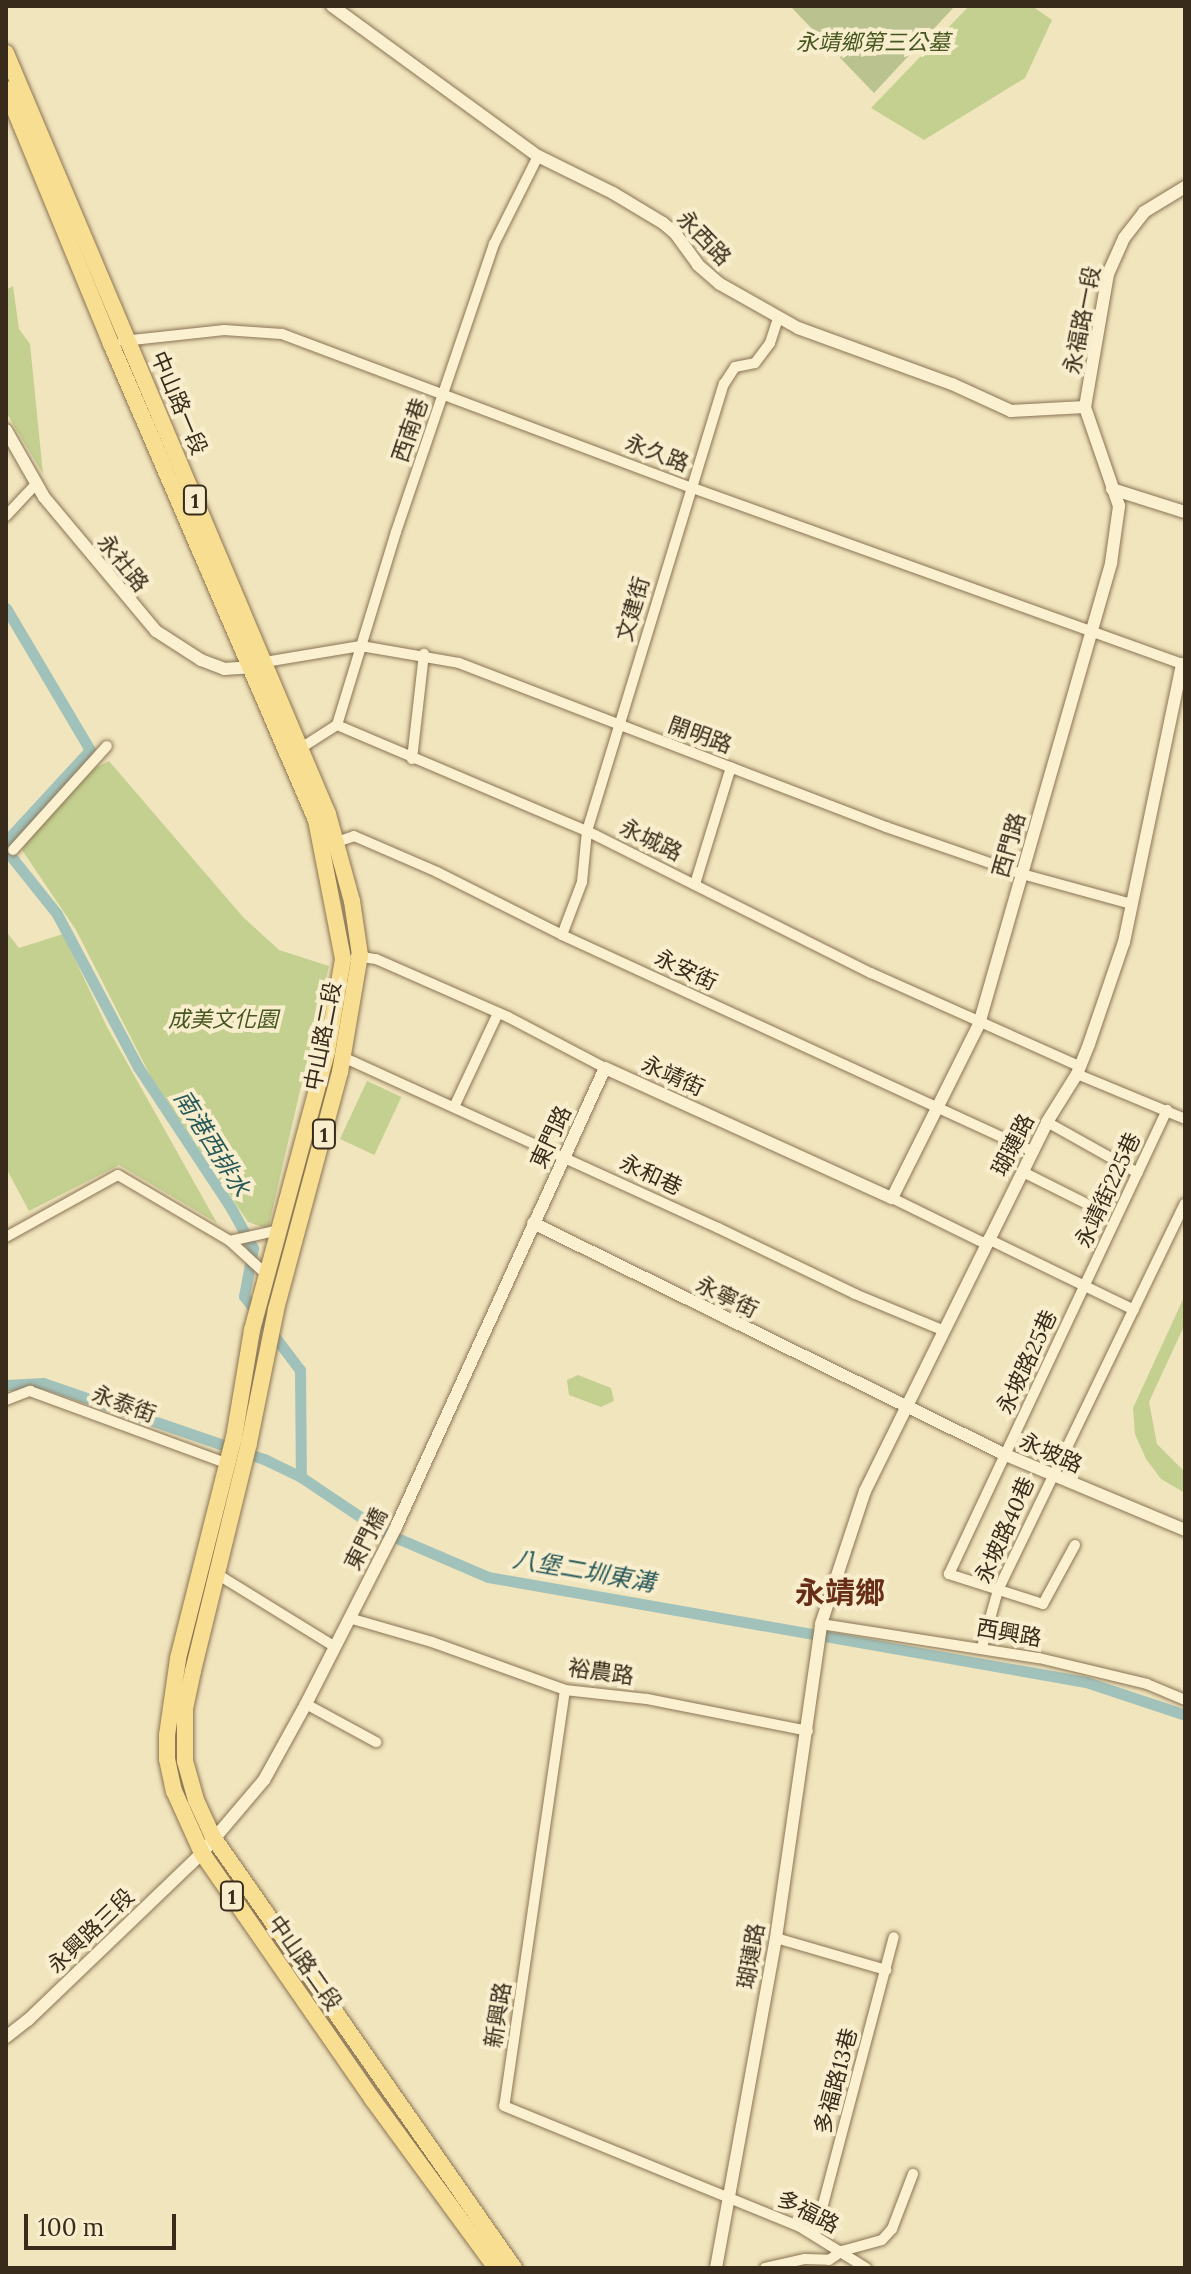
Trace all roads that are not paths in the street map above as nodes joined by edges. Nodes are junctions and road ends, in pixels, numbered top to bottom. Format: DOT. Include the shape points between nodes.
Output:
graph roads {
  1 [pos="332,6"];
  2 [pos="6,53"];
  3 [pos="6,89"];
  4 [pos="538,156"];
  5 [pos="1185,187"];
  6 [pos="778,318"];
  7 [pos="128,340"];
  8 [pos="111,344"];
  9 [pos="443,393"];
  10 [pos="1085,407"];
  11 [pos="6,430"];
  12 [pos="36,484"];
  13 [pos="690,487"];
  14 [pos="1112,489"];
  15 [pos="1185,512"];
  16 [pos="6,516"];
  17 [pos="1090,633"];
  18 [pos="361,646"];
  19 [pos="424,654"];
  20 [pos="256,664"];
  21 [pos="1182,664"];
  22 [pos="337,725"];
  23 [pos="619,727"];
  24 [pos="107,746"];
  25 [pos="301,748"];
  26 [pos="412,759"];
  27 [pos="731,767"];
  28 [pos="587,831"];
  29 [pos="329,844"];
  30 [pos="13,850"];
  31 [pos="1022,874"];
  32 [pos="695,884"];
  33 [pos="1132,904"];
  34 [pos="562,935"];
  35 [pos="360,955"];
  36 [pos="343,959"];
  37 [pos="498,1013"];
  38 [pos="979,1024"];
  39 [pos="343,1057"];
  40 [pos="605,1068"];
  41 [pos="1078,1070"];
  42 [pos="454,1107"];
  43 [pos="938,1108"];
  44 [pos="1167,1110"];
  45 [pos="1185,1119"];
  46 [pos="1047,1122"];
  47 [pos="1034,1152"];
  48 [pos="564,1157"];
  49 [pos="1023,1172"];
  50 [pos="1138,1173"];
  51 [pos="892,1198"];
  52 [pos="1085,1203"];
  53 [pos="1185,1204"];
  54 [pos="533,1223"];
  55 [pos="279,1230"];
  56 [pos="6,1237"];
  57 [pos="230,1241"];
  58 [pos="987,1241"];
  59 [pos="267,1275"];
  60 [pos="1085,1286"];
  61 [pos="1134,1310"];
  62 [pos="942,1330"];
  63 [pos="6,1400"];
  64 [pos="905,1404"];
  65 [pos="242,1440"];
  66 [pos="1006,1455"];
  67 [pos="235,1467"];
  68 [pos="1052,1476"];
  69 [pos="1185,1530"];
  70 [pos="1075,1545"];
  71 [pos="217,1574"];
  72 [pos="998,1590"];
  73 [pos="349,1618"];
  74 [pos="820,1624"];
  75 [pos="335,1647"];
  76 [pos="982,1647"];
  77 [pos="565,1690"];
  78 [pos="1185,1700"];
  79 [pos="306,1704"];
  80 [pos="808,1731"];
  81 [pos="376,1742"];
  82 [pos="213,1837"];
  83 [pos="202,1853"];
  84 [pos="894,1937"];
  85 [pos="776,1938"];
  86 [pos="886,1970"];
  87 [pos="6,2037"];
  88 [pos="913,2174"];
  89 [pos="730,2196"];
  90 [pos="815,2235"];
  91 [pos="842,2251"];
  92 [pos="496,2268"];
  93 [pos="514,2268"];
  94 [pos="716,2268"];
  95 [pos="765,2268"];
  96 [pos="866,2268"];
  1 -- 4 [label="street, 永西路"];
  2 -- 7 [label="main road, 中山路一段 / 1"];
  3 -- 8 [label="main road, 中山路一段 / 1"];
  4 -- 6 [label="street, 永西路" via="663,223 720,284"];
  4 -- 9 [label="street, 西南巷" via="494,244"];
  5 -- 10 [label="street, 永福路一段" via="1144,212 1124,238 1108,274"];
  6 -- 10 [label="street, 永西路" via="1011,411"];
  6 -- 13 [label="street, 文建街" via="770,343 755,363 735,367 724,384"];
  7 -- 8 [label="street, 永久路"];
  7 -- 9 [label="street, 永久路" via="224,330 282,334"];
  7 -- 20 [label="main road, 中山路一段 / 1"];
  8 -- 20 [label="main road, 中山路一段 / 1"];
  9 -- 13 [label="street, 永久路"];
  9 -- 18 [label="street, 西南巷"];
  10 -- 14 [label="street, 永福路一段"];
  11 -- 12 [label="street, 永社路"];
  12 -- 16 [label="street"];
  12 -- 20 [label="street, 永社路" via="156,631 224,669"];
  13 -- 17 [label="street, 永久路"];
  13 -- 23 [label="street, 文建街"];
  14 -- 15 [label="street"];
  14 -- 17 [label="street, 西門路" via="1119,506 1111,563"];
  17 -- 21 [label="street, 永久路"];
  17 -- 31 [label="street, 西門路"];
  18 -- 19 [label="street, 開明路"];
  18 -- 20 [label="street, 開明路"];
  18 -- 22 [label="street, 西南巷"];
  19 -- 23 [label="street, 開明路"];
  19 -- 26 [label="street"];
  20 -- 25 [label="main road, 中山路一段 / 1"];
  20 -- 29 [label="main road, 中山路一段 / 1"];
  21 -- 33 [label="street, 瑚璉路"];
  22 -- 25 [label="street"];
  22 -- 26 [label="street, 永城路"];
  23 -- 27 [label="street, 開明路"];
  23 -- 28 [label="street, 文建街"];
  24 -- 30 [label="street"];
  25 -- 29 [label="main road, 中山路一段 / 1"];
  26 -- 28 [label="street, 永城路"];
  27 -- 31 [label="street, 開明路"];
  27 -- 32 [label="street"];
  28 -- 32 [label="street, 永城路"];
  28 -- 34 [label="street, 文建街" via="582,882"];
  29 -- 34 [label="street, 永安街" via="354,836"];
  29 -- 35 [label="main road, 中山路一段 / 1"];
  29 -- 36 [label="main road, 中山路一段 / 1"];
  31 -- 33 [label="street, 開明路"];
  31 -- 38 [label="street, 西門路"];
  32 -- 38 [label="street, 永城路"];
  33 -- 41 [label="street, 瑚璉路" via="1124,942"];
  34 -- 43 [label="street, 永安街"];
  35 -- 36 [label="street"];
  35 -- 37 [label="street, 永靖街"];
  35 -- 39 [label="main road, 中山路二段 / 1"];
  36 -- 55 [label="main road, 中山路二段 / 1" via="327,1052"];
  37 -- 40 [label="street, 永靖街"];
  37 -- 42 [label="street"];
  38 -- 41 [label="street, 永城路"];
  38 -- 43 [label="street, 西門路"];
  39 -- 42 [label="street, 永和巷"];
  39 -- 65 [label="main road, 中山路二段 / 1"];
  40 -- 48 [label="street, 東門路"];
  40 -- 51 [label="street, 永靖街"];
  41 -- 44 [label="street, 永城路"];
  41 -- 46 [label="street, 瑚璉路"];
  42 -- 48 [label="street, 永和巷"];
  43 -- 47 [label="street, 永安街"];
  43 -- 51 [label="street, 西門路"];
  44 -- 45 [label="street, 永城路"];
  44 -- 50 [label="street, 永靖街225巷"];
  46 -- 47 [label="street, 瑚璉路"];
  46 -- 50 [label="street"];
  47 -- 49 [label="street, 瑚璉路"];
  48 -- 54 [label="street, 東門路"];
  48 -- 62 [label="street, 永和巷"];
  49 -- 52 [label="street"];
  49 -- 58 [label="street, 瑚璉路"];
  50 -- 60 [label="street, 永靖街225巷"];
  51 -- 58 [label="street, 永靖街"];
  53 -- 61 [label="street, 永坡路40巷"];
  54 -- 64 [label="street, 永寧街"];
  54 -- 73 [label="street, 東門橋" via="396,1527"];
  55 -- 57 [label="street"];
  55 -- 59 [label="main road, 中山路二段 / 1"];
  56 -- 57 [label="street" via="118,1175"];
  57 -- 59 [label="street"];
  58 -- 60 [label="street, 永靖街"];
  58 -- 62 [label="street, 瑚璉路"];
  59 -- 65 [label="main road, 1" via="252,1330"];
  60 -- 61 [label="street, 永靖街"];
  60 -- 66 [label="street, 永坡路25巷"];
  61 -- 68 [label="street, 永坡路40巷"];
  62 -- 64 [label="street, 瑚璉路"];
  63 -- 67 [label="street, 永泰街" via="30,1391"];
  64 -- 66 [label="street, 永坡路"];
  64 -- 74 [label="street, 瑚璉路" via="865,1491"];
  65 -- 67 [label="main road, 1"];
  66 -- 68 [label="street, 永坡路"];
  66 -- 72 [label="street, 永坡路25巷" via="949,1574"];
  67 -- 71 [label="main road, 中山路二段 / 1"];
  67 -- 83 [label="main road, 中山路二段 / 1" via="168,1708 167,1759 174,1791"];
  68 -- 69 [label="street, 永坡路"];
  68 -- 72 [label="street, 永坡路40巷"];
  70 -- 72 [label="street" via="1047,1602"];
  71 -- 75 [label="street"];
  71 -- 82 [label="main road, 中山路二段 / 1" via="190,1684 184,1734 185,1761"];
  72 -- 76 [label="street, 永坡路40巷"];
  73 -- 75 [label="street, 東門橋"];
  73 -- 77 [label="street, 裕農路"];
  74 -- 76 [label="street, 西興路"];
  74 -- 80 [label="street, 瑚璉路"];
  75 -- 79 [label="street, 東門橋"];
  76 -- 78 [label="street, 西興路" via="1147,1684"];
  77 -- 80 [label="street, 裕農路" via="647,1699"];
  77 -- 89 [label="street, 新興路" via="504,2106"];
  79 -- 81 [label="street"];
  79 -- 82 [label="street, 東門橋" via="264,1780"];
  80 -- 85 [label="street, 瑚璉路"];
  82 -- 83 [label="street, 東門橋"];
  82 -- 93 [label="main road, 中山路二段 / 1"];
  83 -- 87 [label="street, 永興路三段"];
  83 -- 92 [label="main road, 中山路二段 / 1"];
  84 -- 86 [label="street, 多福路13巷"];
  85 -- 86 [label="street"];
  85 -- 89 [label="street, 瑚璉路"];
  86 -- 90 [label="street, 多福路13巷"];
  88 -- 91 [label="street" via="892,2229 882,2240"];
  89 -- 90 [label="street, 多福路"];
  89 -- 94 [label="street, 瑚璉路"];
  90 -- 91 [label="street, 多福路"];
  91 -- 95 [label="street" via="829,2260"];
  91 -- 96 [label="street, 多福路"];
}
